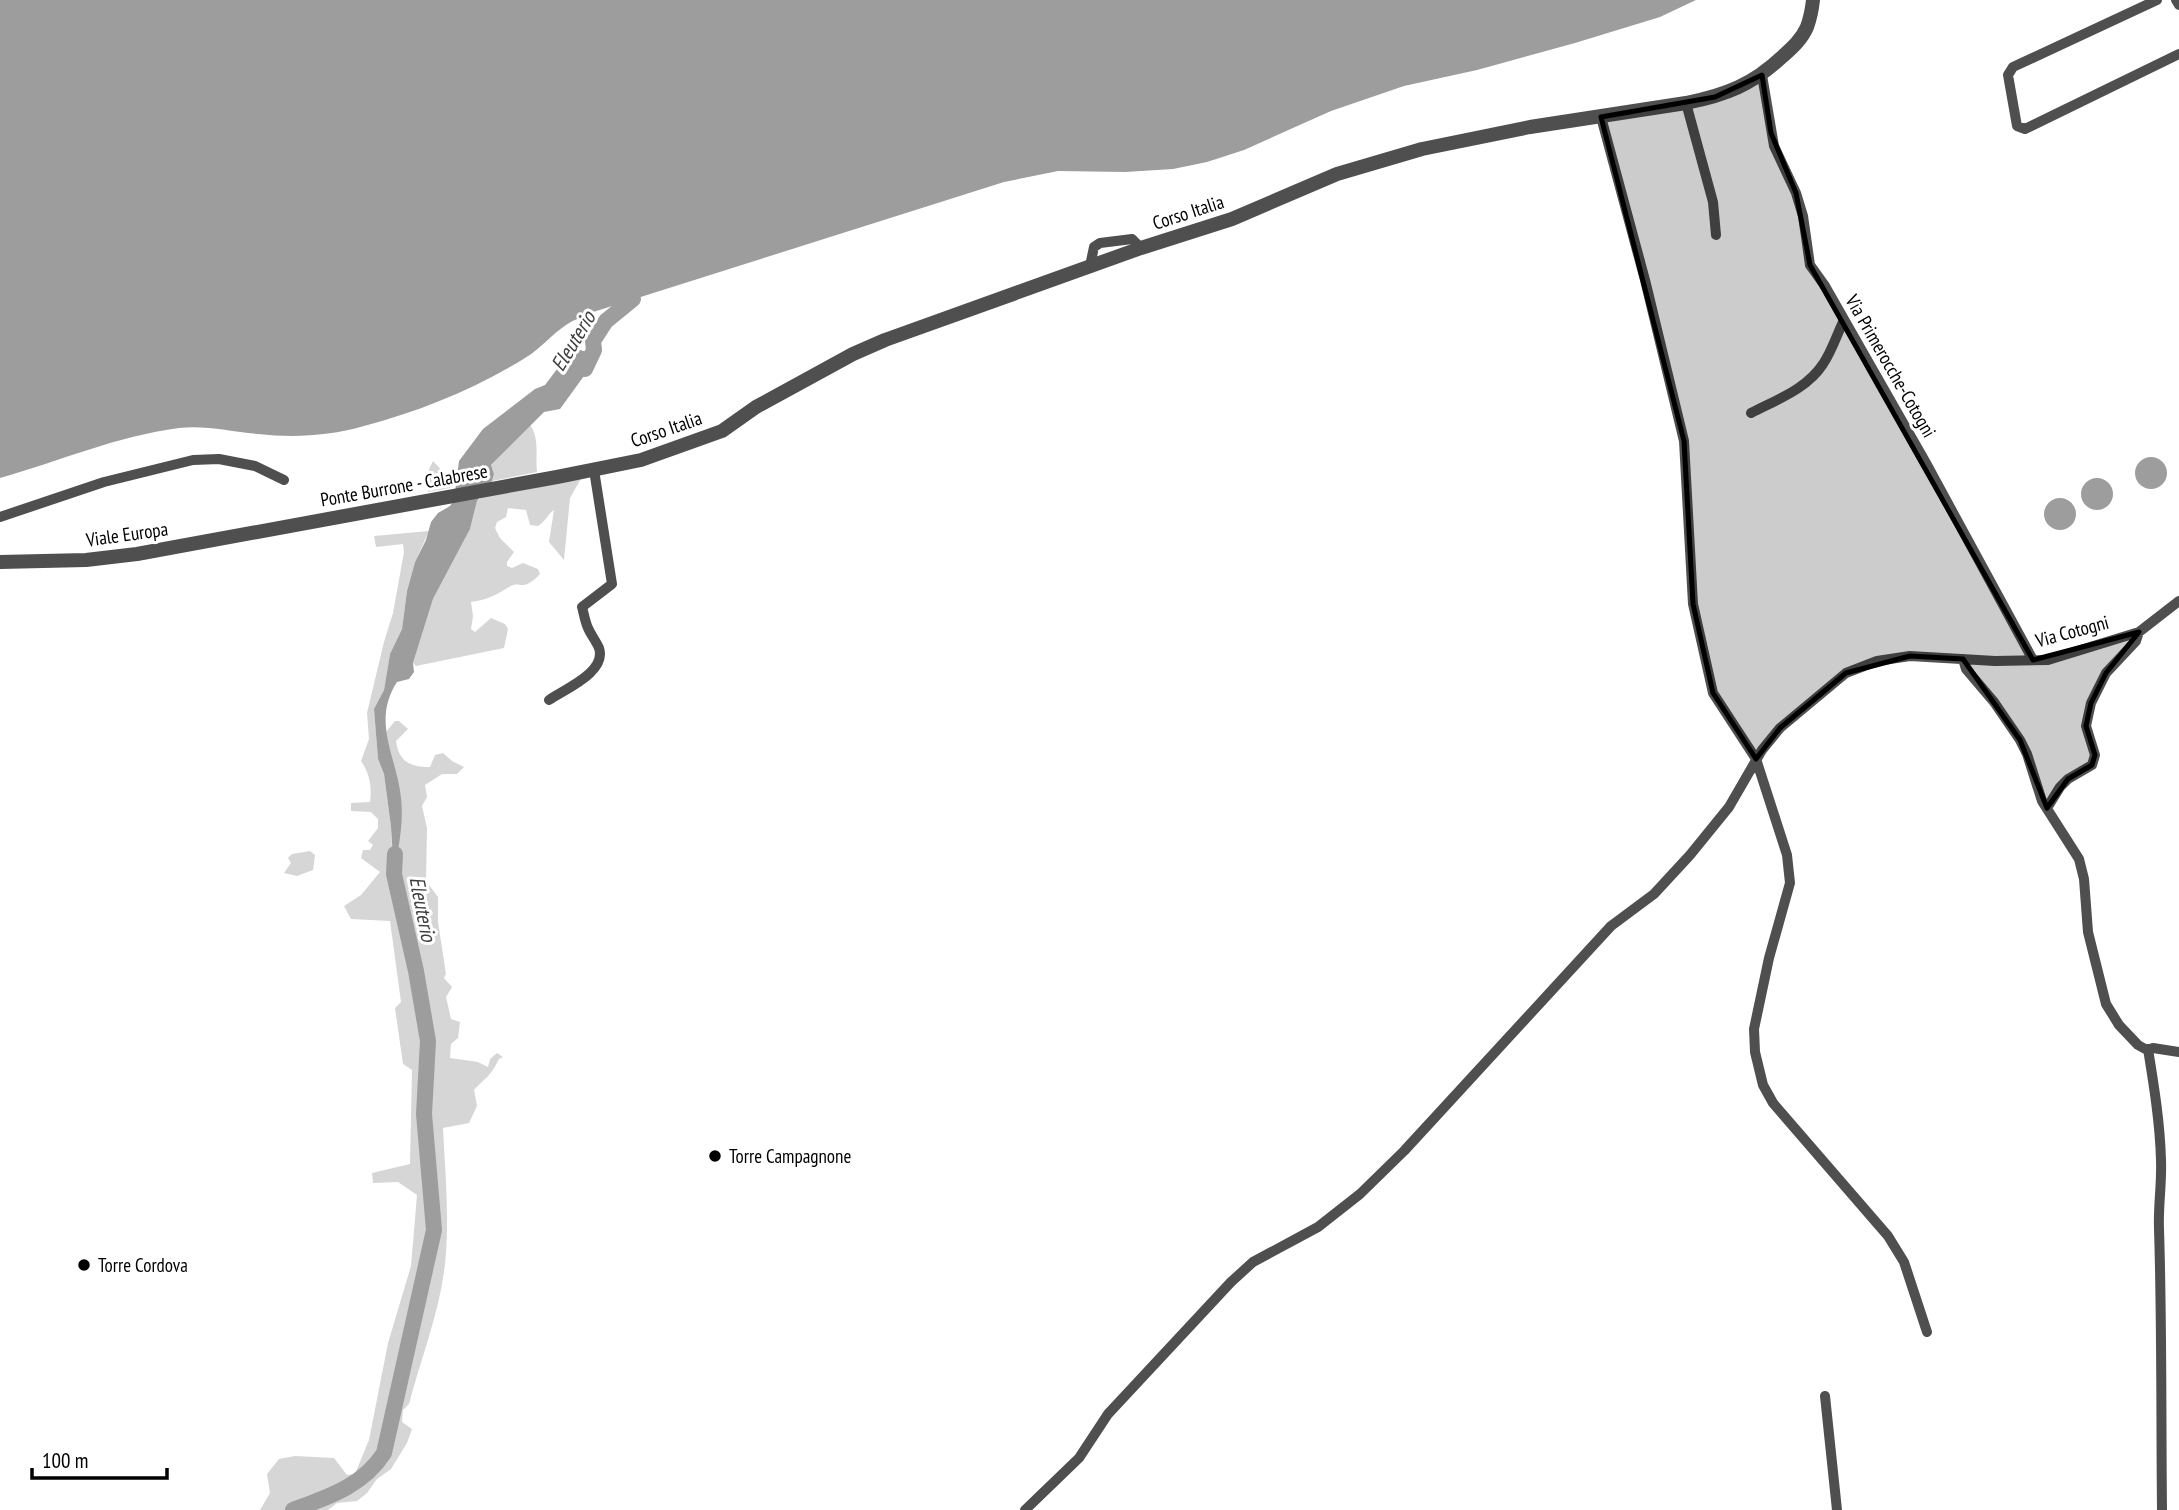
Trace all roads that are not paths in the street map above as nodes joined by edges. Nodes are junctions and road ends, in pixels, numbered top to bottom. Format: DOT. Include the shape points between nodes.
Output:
graph roads {
  1 [pos="1813,0"];
  2 [pos="2157,0"];
  3 [pos="2176,0"];
  4 [pos="2179,5"];
  5 [pos="2179,54"];
  6 [pos="1762,75"];
  7 [pos="1686,103"];
  8 [pos="1601,117"];
  9 [pos="1716,235"];
  10 [pos="1844,320"];
  11 [pos="1751,412"];
  12 [pos="594,470"];
  13 [pos="557,477"];
  14 [pos="284,480"];
  15 [pos="0,517"];
  16 [pos="258,530"];
  17 [pos="0,562"];
  18 [pos="2179,601"];
  19 [pos="2139,632"];
  20 [pos="1963,659"];
  21 [pos="2033,660"];
  22 [pos="549,700"];
  23 [pos="1756,759"];
  24 [pos="2046,808"];
  25 [pos="2148,1049"];
  26 [pos="2179,1052"];
  27 [pos="1927,1332"];
  28 [pos="1825,1396"];
  29 [pos="1025,1510"];
  30 [pos="1837,1510"];
  31 [pos="2162,1510"];
  1 -- 6 [label="street, Corso Italia" via="1798,41"];
  2 -- 5 [label="street" via="2013,67 2008,75 2017,126 2025,129"];
  3 -- 4 [label="street"];
  6 -- 7 [label="street, Corso Italia" via="1715,97"];
  6 -- 10 [label="street, Via Primerocche-Cotogni" via="1770,133 1796,192 1810,264"];
  7 -- 8 [label="street, Corso Italia"];
  7 -- 9 [label="street" via="1713,202"];
  8 -- 12 [label="street, Corso Italia" via="1422,149 1337,174 1232,219 884,340 756,407 722,431 641,460"];
  8 -- 23 [label="street" via="1684,441 1693,604 1713,693"];
  10 -- 11 [label="street" via="1813,377"];
  10 -- 21 [label="street, Via Primerocche-Cotogni"];
  12 -- 13 [label="street, Corso Italia"];
  12 -- 22 [label="street" via="612,584 582,607 600,656 592,671"];
  13 -- 16 [label="street, Ponte Burrone - Calabrese"];
  14 -- 15 [label="street" via="255,466 193,460 104,482"];
  16 -- 17 [label="street, Viale Europa" via="137,554"];
  18 -- 19 [label="street, Via Cotogni"];
  19 -- 21 [label="street, Via Cotogni" via="2048,660"];
  19 -- 24 [label="street" via="2106,673 2091,704 2085,726 2095,755 2092,765 2068,779"];
  20 -- 21 [label="street, Via Cotogni"];
  20 -- 23 [label="street, Via Cotogni" via="1910,656 1846,673 1780,728"];
  20 -- 24 [label="street" via="2020,740"];
  23 -- 27 [label="street" via="1787,855 1790,883 1754,1029 1763,1085 1773,1103 1888,1236 1904,1262"];
  23 -- 29 [label="street, Via Cotogni" via="1729,807 1690,855 1654,894 1611,926 1404,1151 1318,1227 1253,1262 1231,1282 1108,1414 1079,1458"];
  24 -- 25 [label="street" via="2081,867 2089,941 2106,1004 2119,1025"];
  25 -- 26 [label="street"];
  25 -- 31 [label="street" via="2161,1159"];
  28 -- 30 [label="street"];
}
